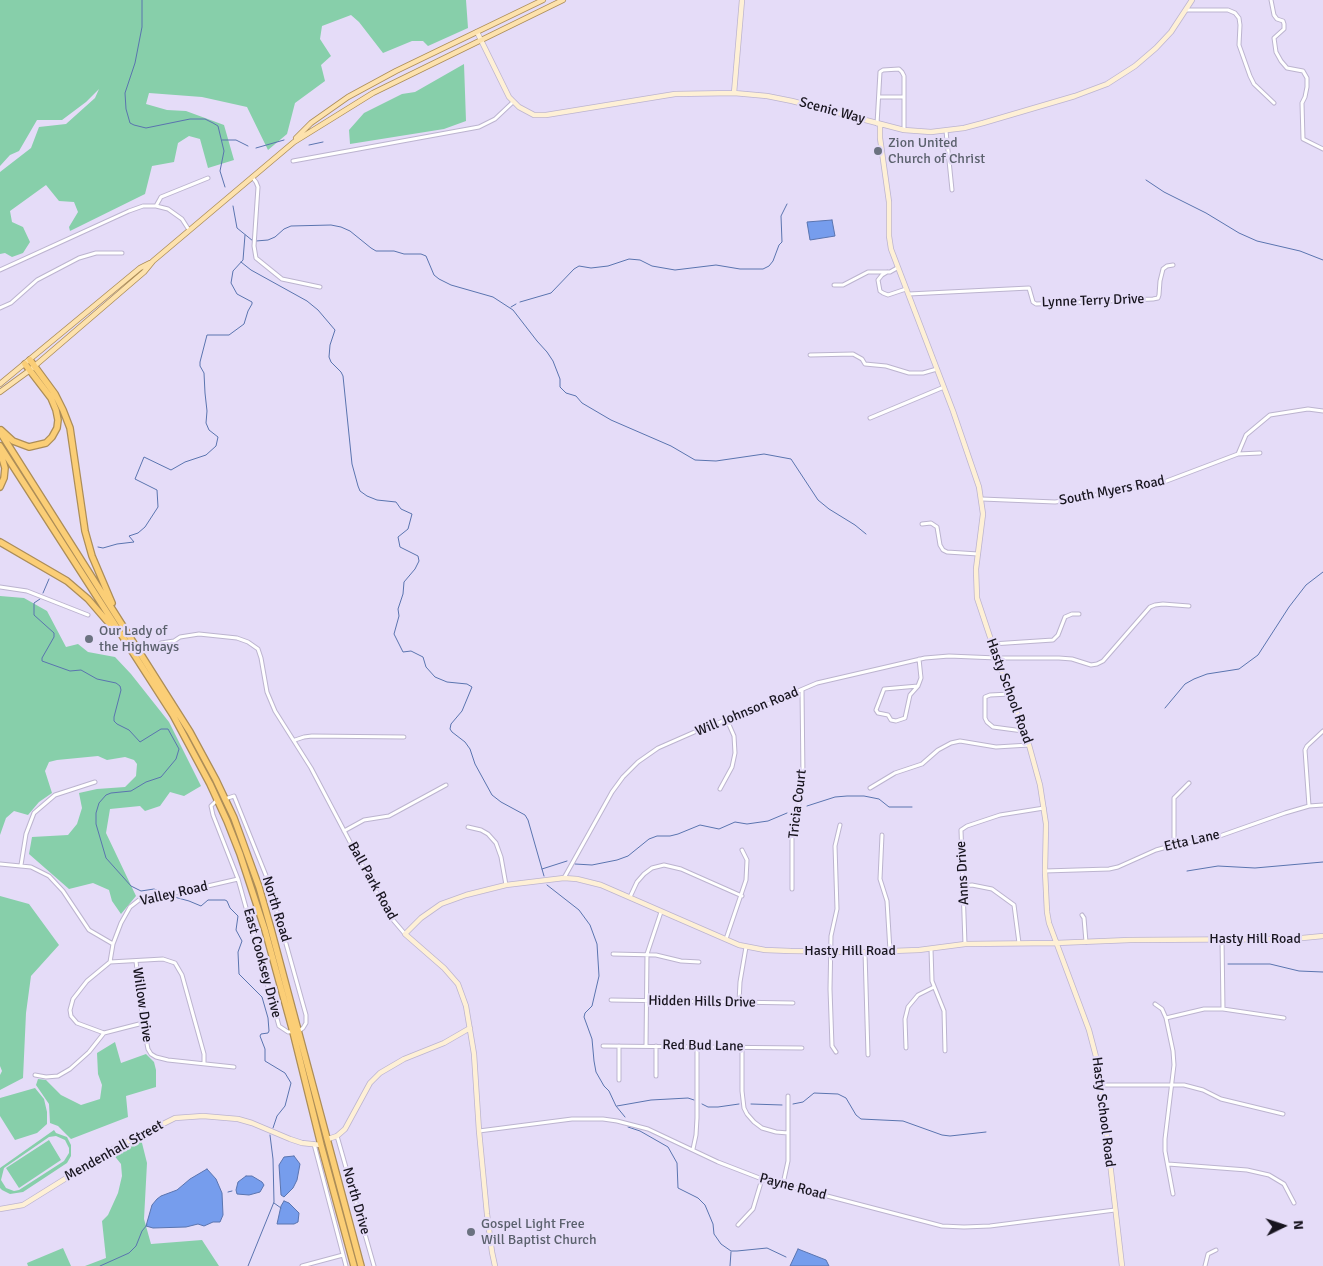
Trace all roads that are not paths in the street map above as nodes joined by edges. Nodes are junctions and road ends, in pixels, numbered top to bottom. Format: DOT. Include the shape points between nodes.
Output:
graph roads {
  1 [pos="543,0"];
  2 [pos="563,0"];
  3 [pos="742,0"];
  4 [pos="1192,0"];
  5 [pos="1271,0"];
  6 [pos="1187,10"];
  7 [pos="477,32"];
  8 [pos="481,41"];
  9 [pos="734,93"];
  10 [pos="879,97"];
  11 [pos="904,97"];
  12 [pos="514,102"];
  13 [pos="1274,103"];
  14 [pos="878,124"];
  15 [pos="904,130"];
  16 [pos="946,131"];
  17 [pos="294,142"];
  18 [pos="1323,149"];
  19 [pos="292,162"];
  20 [pos="252,176"];
  21 [pos="208,178"];
  22 [pos="952,190"];
  23 [pos="156,206"];
  24 [pos="189,230"];
  25 [pos="122,253"];
  26 [pos="153,261"];
  27 [pos="1173,265"];
  28 [pos="897,268"];
  29 [pos="0,270"];
  30 [pos="888,272"];
  31 [pos="834,286"];
  32 [pos="320,287"];
  33 [pos="906,289"];
  34 [pos="908,294"];
  35 [pos="0,308"];
  36 [pos="810,354"];
  37 [pos="27,362"];
  38 [pos="32,368"];
  39 [pos="937,369"];
  40 [pos="0,384"];
  41 [pos="944,387"];
  42 [pos="0,392"];
  43 [pos="1323,411"];
  44 [pos="870,418"];
  45 [pos="0,430"];
  46 [pos="0,446"];
  47 [pos="0,451"];
  48 [pos="1260,453"];
  49 [pos="1238,454"];
  50 [pos="0,487"];
  51 [pos="982,500"];
  52 [pos="922,524"];
  53 [pos="0,542"];
  54 [pos="978,554"];
  55 [pos="0,588"];
  56 [pos="1189,606"];
  57 [pos="1079,614"];
  58 [pos="88,615"];
  59 [pos="131,638"];
  60 [pos="162,643"];
  61 [pos="992,644"];
  62 [pos="131,650"];
  63 [pos="997,658"];
  64 [pos="919,659"];
  65 [pos="918,686"];
  66 [pos="802,690"];
  67 [pos="1010,694"];
  68 [pos="727,720"];
  69 [pos="1024,731"];
  70 [pos="1323,732"];
  71 [pos="404,737"];
  72 [pos="295,740"];
  73 [pos="1029,745"];
  74 [pos="95,782"];
  75 [pos="1189,783"];
  76 [pos="446,785"];
  77 [pos="870,788"];
  78 [pos="720,789"];
  79 [pos="225,799"];
  80 [pos="218,800"];
  81 [pos="1310,806"];
  82 [pos="1323,806"];
  83 [pos="1044,808"];
  84 [pos="840,825"];
  85 [pos="468,827"];
  86 [pos="344,830"];
  87 [pos="882,835"];
  88 [pos="1174,845"];
  89 [pos="742,850"];
  90 [pos="0,864"];
  91 [pos="21,865"];
  92 [pos="1045,871"];
  93 [pos="564,878"];
  94 [pos="238,879"];
  95 [pos="506,885"];
  96 [pos="963,886"];
  97 [pos="792,889"];
  98 [pos="742,896"];
  99 [pos="630,897"];
  100 [pos="662,912"];
  101 [pos="1082,915"];
  102 [pos="405,934"];
  103 [pos="1323,936"];
  104 [pos="1222,939"];
  105 [pos="726,940"];
  106 [pos="1086,942"];
  107 [pos="1019,943"];
  108 [pos="1056,943"];
  109 [pos="113,944"];
  110 [pos="965,944"];
  111 [pos="746,947"];
  112 [pos="931,949"];
  113 [pos="831,952"];
  114 [pos="865,952"];
  115 [pos="890,952"];
  116 [pos="613,954"];
  117 [pos="648,954"];
  118 [pos="136,961"];
  119 [pos="110,962"];
  120 [pos="699,962"];
  121 [pos="934,987"];
  122 [pos="611,1000"];
  123 [pos="647,1002"];
  124 [pos="739,1002"];
  125 [pos="792,1003"];
  126 [pos="1154,1004"];
  127 [pos="1223,1009"];
  128 [pos="1166,1018"];
  129 [pos="1284,1018"];
  130 [pos="143,1023"];
  131 [pos="470,1028"];
  132 [pos="296,1031"];
  133 [pos="104,1033"];
  134 [pos="603,1046"];
  135 [pos="619,1046"];
  136 [pos="646,1046"];
  137 [pos="656,1046"];
  138 [pos="697,1046"];
  139 [pos="742,1047"];
  140 [pos="802,1048"];
  141 [pos="906,1048"];
  142 [pos="945,1051"];
  143 [pos="836,1052"];
  144 [pos="868,1055"];
  145 [pos="204,1063"];
  146 [pos="234,1068"];
  147 [pos="35,1075"];
  148 [pos="656,1076"];
  149 [pos="619,1080"];
  150 [pos="1172,1084"];
  151 [pos="1102,1086"];
  152 [pos="788,1096"];
  153 [pos="313,1110"];
  154 [pos="1283,1114"];
  155 [pos="479,1131"];
  156 [pos="788,1133"];
  157 [pos="337,1136"];
  158 [pos="328,1139"];
  159 [pos="314,1144"];
  160 [pos="321,1145"];
  161 [pos="693,1149"];
  162 [pos="1168,1164"];
  163 [pos="334,1165"];
  164 [pos="762,1179"];
  165 [pos="783,1184"];
  166 [pos="1173,1194"];
  167 [pos="1294,1203"];
  168 [pos="0,1209"];
  169 [pos="1115,1210"];
  170 [pos="738,1224"];
  171 [pos="1216,1250"];
  172 [pos="343,1255"];
  173 [pos="302,1266"];
  174 [pos="346,1266"];
  175 [pos="354,1266"];
  176 [pos="361,1266"];
  177 [pos="374,1266"];
  178 [pos="495,1266"];
  179 [pos="1122,1266"];
  180 [pos="1205,1266"];
  1 -- 7 [label="main road"];
  2 -- 8 [label="main road"];
  3 -- 9 [label="street"];
  4 -- 6 [label="street, Scenic Way"];
  5 -- 18 [label="street" via="1274,16 1284,24 1284,29 1274,38 1276,52 1287,68 1303,72 1307,78 1308,87 1302,103 1303,139"];
  6 -- 13 [label="street" via="1228,10 1236,13 1239,18 1239,45 1250,76"];
  6 -- 16 [label="street, Scenic Way" via="1156,48 1136,66 1106,84 1075,96"];
  7 -- 8 [label="street"];
  7 -- 17 [label="main road" via="348,97 311,123"];
  8 -- 12 [label="street"];
  8 -- 17 [label="main road" via="373,93"];
  9 -- 12 [label="street, Scenic Way" via="674,94 538,116"];
  9 -- 14 [label="street, Scenic Way" via="792,101"];
  10 -- 11 [label="street"];
  10 -- 11 [label="street" via="880,72 899,69 904,76"];
  10 -- 14 [label="street"];
  11 -- 15 [label="street"];
  12 -- 19 [label="street" via="495,119 473,128"];
  14 -- 15 [label="street, Scenic Way"];
  14 -- 28 [label="street, Hasty School Road" via="889,202 890,241"];
  15 -- 16 [label="street, Scenic Way"];
  16 -- 22 [label="street"];
  17 -- 20 [label="main road"];
  20 -- 24 [label="main road"];
  20 -- 32 [label="street" via="258,187 256,258 282,279"];
  21 -- 23 [label="street" via="161,197"];
  23 -- 24 [label="street" via="175,213"];
  23 -- 29 [label="street" via="129,211"];
  24 -- 26 [label="main road"];
  25 -- 35 [label="street" via="96,253 79,258 37,280 11,303"];
  26 -- 37 [label="main road" via="140,268"];
  26 -- 38 [label="main road"];
  27 -- 34 [label="street, Lynne Terry Drive" via="1163,270 1158,298 1153,299 1036,304 1028,288"];
  28 -- 30 [label="street"];
  28 -- 33 [label="street, Hasty School Road"];
  30 -- 31 [label="street" via="868,272 843,285"];
  30 -- 33 [label="street" via="878,280 880,291 888,295"];
  33 -- 34 [label="street, Hasty School Road"];
  34 -- 39 [label="street, Hasty School Road"];
  36 -- 39 [label="street" via="853,354 865,364 909,373"];
  37 -- 38 [label="highway"];
  37 -- 40 [label="main road"];
  38 -- 42 [label="main road"];
  38 -- 45 [label="highway" via="51,398 56,410 57,428 46,443 29,447 13,441"];
  38 -- 59 [label="highway" via="55,394 70,428 85,531 92,556"];
  39 -- 41 [label="street, Hasty School Road"];
  41 -- 44 [label="street"];
  41 -- 51 [label="street, Hasty School Road" via="976,474"];
  43 -- 49 [label="street" via="1308,409 1270,415 1246,435"];
  45 -- 59 [label="highway"];
  46 -- 62 [label="highway"];
  47 -- 50 [label="highway" via="5,468"];
  48 -- 49 [label="street, South Myers Road"];
  49 -- 51 [label="street, South Myers Road" via="1164,482 1070,500"];
  51 -- 54 [label="street, Hasty School Road"];
  52 -- 54 [label="street" via="931,523 937,527 943,550"];
  53 -- 62 [label="highway" via="67,581 88,599"];
  54 -- 61 [label="street, Hasty School Road" via="975,579"];
  55 -- 58 [label="street" via="27,591"];
  56 -- 63 [label="street, Will Johnson Road" via="1163,604 1150,607 1097,664 1059,658"];
  57 -- 61 [label="street" via="1065,617 1053,640"];
  59 -- 79 [label="highway" via="190,732"];
  60 -- 72 [label="street, Ball Park Road" via="199,634 237,638 253,645 260,655 269,699"];
  61 -- 63 [label="street, Hasty School Road"];
  62 -- 80 [label="highway" via="193,751"];
  63 -- 64 [label="street, Will Johnson Road" via="949,656"];
  63 -- 67 [label="street, Hasty School Road"];
  64 -- 65 [label="street" via="921,678"];
  64 -- 66 [label="street, Will Johnson Road" via="817,683"];
  65 -- 65 [label="street" via="884,689 876,710 891,720 905,718 910,696"];
  66 -- 68 [label="street, Will Johnson Road"];
  66 -- 97 [label="street, Tricia Court" via="803,777 792,837"];
  67 -- 69 [label="street, Hasty School Road"];
  67 -- 69 [label="street" via="985,697 985,718 993,726"];
  68 -- 78 [label="street" via="734,736 735,753 732,767"];
  68 -- 93 [label="street, Will Johnson Road" via="658,748 638,762 608,800"];
  69 -- 73 [label="street, Hasty School Road"];
  70 -- 81 [label="street" via="1305,750"];
  71 -- 72 [label="street" via="312,736"];
  72 -- 86 [label="street, Ball Park Road"];
  73 -- 77 [label="street" via="996,747 951,742 922,764 895,773"];
  73 -- 83 [label="street, Hasty School Road"];
  74 -- 91 [label="street" via="55,795 34,813 26,834"];
  75 -- 88 [label="street" via="1174,798"];
  76 -- 86 [label="street" via="389,816 364,820"];
  79 -- 132 [label="highway" via="259,887"];
  79 -- 132 [label="street, North Road" via="234,796 269,883 306,1015 304,1028"];
  80 -- 94 [label="street" via="211,806 213,815"];
  80 -- 132 [label="highway" via="240,854"];
  81 -- 82 [label="street, Etta Lane"];
  81 -- 88 [label="street, Etta Lane" via="1214,838"];
  83 -- 92 [label="street, Hasty School Road"];
  83 -- 96 [label="street, Anns Drive" via="1000,815 962,828"];
  84 -- 113 [label="street" via="834,846 837,909"];
  85 -- 95 [label="street" via="481,830 496,843"];
  86 -- 102 [label="street, Ball Park Road" via="388,914"];
  87 -- 115 [label="street" via="880,880 887,901"];
  88 -- 92 [label="street, Etta Lane" via="1119,867"];
  89 -- 98 [label="street" via="747,864"];
  90 -- 91 [label="street"];
  91 -- 109 [label="street" via="31,866 54,880 90,930"];
  92 -- 108 [label="street, Hasty School Road" via="1047,912"];
  93 -- 95 [label="street, Hasty Hill Road"];
  93 -- 99 [label="street, Hasty Hill Road" via="590,881"];
  94 -- 109 [label="street, Valley Road" via="154,895 134,902"];
  94 -- 132 [label="street, East Cooksey Drive" via="279,1026 283,1030"];
  95 -- 102 [label="street, Hasty Hill Road" via="441,904"];
  96 -- 107 [label="street" via="992,889 1014,905"];
  96 -- 110 [label="street, Anns Drive"];
  98 -- 99 [label="street" via="681,869 664,865 644,874"];
  98 -- 105 [label="street"];
  99 -- 100 [label="street, Hasty Hill Road"];
  100 -- 105 [label="street, Hasty Hill Road"];
  100 -- 117 [label="street"];
  101 -- 106 [label="street"];
  102 -- 131 [label="street, Ball Park Road" via="458,984"];
  103 -- 104 [label="street, Hasty Hill Road"];
  104 -- 106 [label="street, Hasty Hill Road"];
  104 -- 127 [label="street"];
  105 -- 111 [label="street, Hasty Hill Road"];
  106 -- 108 [label="street, Hasty Hill Road"];
  107 -- 108 [label="street, Hasty Hill Road"];
  107 -- 110 [label="street, Hasty Hill Road"];
  108 -- 151 [label="street, Hasty School Road" via="1089,1030"];
  109 -- 119 [label="street, Valley Road"];
  110 -- 112 [label="street, Hasty Hill Road"];
  111 -- 113 [label="street, Hasty Hill Road"];
  111 -- 124 [label="street"];
  112 -- 115 [label="street, Hasty Hill Road"];
  112 -- 121 [label="street"];
  113 -- 114 [label="street, Hasty Hill Road"];
  113 -- 143 [label="street" via="832,1046"];
  114 -- 115 [label="street, Hasty Hill Road"];
  114 -- 144 [label="street"];
  116 -- 117 [label="street"];
  117 -- 120 [label="street"];
  117 -- 123 [label="street"];
  118 -- 119 [label="street"];
  118 -- 130 [label="street, Willow Drive"];
  118 -- 145 [label="street" via="169,960 178,968 199,1035"];
  119 -- 133 [label="street" via="87,981 73,999 70,1011 77,1023"];
  121 -- 141 [label="street" via="918,995 908,1007"];
  121 -- 142 [label="street" via="944,1011"];
  122 -- 123 [label="street, Hidden Hills Drive"];
  123 -- 124 [label="street, Hidden Hills Drive"];
  123 -- 136 [label="street"];
  124 -- 125 [label="street, Hidden Hills Drive"];
  126 -- 128 [label="street" via="1162,1009"];
  127 -- 128 [label="street" via="1204,1009"];
  127 -- 129 [label="street"];
  128 -- 150 [label="street" via="1173,1051"];
  130 -- 133 [label="street"];
  130 -- 145 [label="street, Willow Drive" via="148,1049 156,1057"];
  131 -- 155 [label="street, Ball Park Road"];
  131 -- 157 [label="street" via="389,1066 375,1077 350,1123"];
  132 -- 153 [label="highway"];
  132 -- 158 [label="highway"];
  133 -- 147 [label="street" via="70,1069 58,1076"];
  134 -- 135 [label="street, Red Bud Lane"];
  135 -- 136 [label="street, Red Bud Lane"];
  135 -- 149 [label="street"];
  136 -- 137 [label="street, Red Bud Lane"];
  137 -- 138 [label="street, Red Bud Lane"];
  137 -- 148 [label="street"];
  138 -- 139 [label="street, Red Bud Lane"];
  138 -- 161 [label="street" via="697,1118"];
  139 -- 140 [label="street, Red Bud Lane"];
  139 -- 156 [label="street" via="742,1096 747,1114 762,1128"];
  145 -- 146 [label="street, Willow Drive"];
  150 -- 151 [label="street"];
  150 -- 154 [label="street" via="1193,1087 1221,1099"];
  150 -- 162 [label="street" via="1165,1126"];
  151 -- 169 [label="street, Hasty School Road"];
  152 -- 156 [label="street"];
  153 -- 158 [label="highway"];
  153 -- 160 [label="highway"];
  155 -- 161 [label="street, Payne Road" via="572,1119 603,1119 648,1129"];
  155 -- 178 [label="street, Ball Park Road"];
  156 -- 165 [label="street" via="787,1170"];
  157 -- 158 [label="street"];
  157 -- 177 [label="street, North Drive"];
  158 -- 163 [label="highway"];
  159 -- 160 [label="street, Mendenhall Street"];
  159 -- 168 [label="street, Mendenhall Street" via="290,1139 238,1119 175,1118 113,1148 23,1205"];
  159 -- 172 [label="street"];
  160 -- 163 [label="highway" via="325,1146"];
  160 -- 175 [label="highway"];
  161 -- 164 [label="street, Payne Road"];
  162 -- 166 [label="street"];
  162 -- 167 [label="street" via="1247,1170 1269,1175 1284,1184"];
  163 -- 176 [label="highway"];
  164 -- 165 [label="street, Payne Road"];
  164 -- 170 [label="street" via="753,1209"];
  165 -- 169 [label="street, Payne Road" via="906,1218 953,1227 990,1226"];
  169 -- 179 [label="street, Hasty School Road"];
  171 -- 180 [label="street" via="1208,1254"];
  172 -- 173 [label="street"];
  172 -- 174 [label="street"];
}
